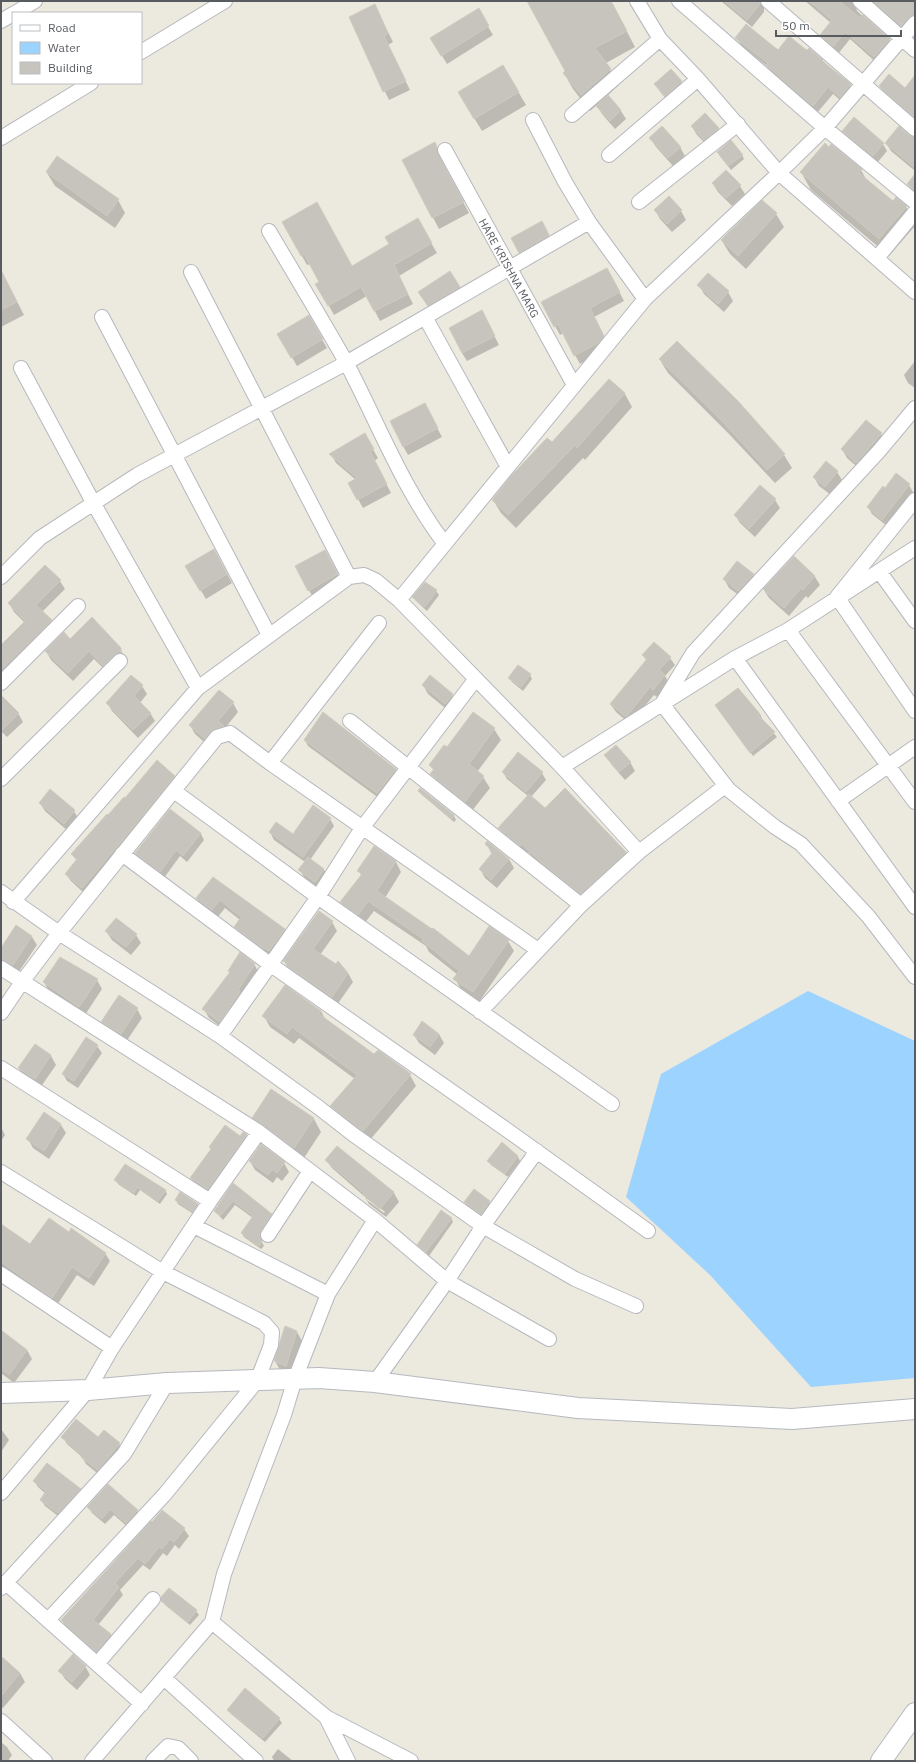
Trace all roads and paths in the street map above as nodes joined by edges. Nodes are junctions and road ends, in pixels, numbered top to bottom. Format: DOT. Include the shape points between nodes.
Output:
graph roads {
  1 [pos="35,1"];
  2 [pos="225,1"];
  3 [pos="637,1"];
  4 [pos="679,1"];
  5 [pos="768,1"];
  6 [pos="860,1"];
  7 [pos="207,5"];
  8 [pos="17,12"];
  9 [pos="12,15"];
  10 [pos="1,21"];
  11 [pos="915,23"];
  12 [pos="902,38"];
  13 [pos="660,39"];
  14 [pos="915,50"];
  15 [pos="142,51"];
  16 [pos="698,79"];
  17 [pos="89,84"];
  18 [pos="863,84"];
  19 [pos="572,115"];
  20 [pos="533,120"];
  21 [pos="738,124"];
  22 [pos="824,128"];
  23 [pos="915,129"];
  24 [pos="1,137"];
  25 [pos="445,150"];
  26 [pos="609,155"];
  27 [pos="779,173"];
  28 [pos="639,202"];
  29 [pos="915,202"];
  30 [pos="915,212"];
  31 [pos="589,222"];
  32 [pos="269,231"];
  33 [pos="876,258"];
  34 [pos="508,268"];
  35 [pos="191,272"];
  36 [pos="915,292"];
  37 [pos="645,298"];
  38 [pos="102,317"];
  39 [pos="425,317"];
  40 [pos="346,363"];
  41 [pos="21,368"];
  42 [pos="574,385"];
  43 [pos="915,408"];
  44 [pos="262,409"];
  45 [pos="174,456"];
  46 [pos="508,467"];
  47 [pos="915,500"];
  48 [pos="94,504"];
  49 [pos="445,544"];
  50 [pos="915,548"];
  51 [pos="878,571"];
  52 [pos="1,577"];
  53 [pos="349,577"];
  54 [pos="837,597"];
  55 [pos="399,600"];
  56 [pos="78,606"];
  57 [pos="915,621"];
  58 [pos="379,623"];
  59 [pos="788,630"];
  60 [pos="269,635"];
  61 [pos="734,658"];
  62 [pos="120,661"];
  63 [pos="475,680"];
  64 [pos="1,683"];
  65 [pos="198,688"];
  66 [pos="662,704"];
  67 [pos="915,710"];
  68 [pos="350,721"];
  69 [pos="915,747"];
  70 [pos="270,763"];
  71 [pos="887,766"];
  72 [pos="408,767"];
  73 [pos="562,767"];
  74 [pos="1,779"];
  75 [pos="725,786"];
  76 [pos="174,791"];
  77 [pos="838,801"];
  78 [pos="915,802"];
  79 [pos="362,828"];
  80 [pos="639,852"];
  81 [pos="122,854"];
  82 [pos="1,892"];
  83 [pos="318,897"];
  84 [pos="13,902"];
  85 [pos="581,905"];
  86 [pos="915,907"];
  87 [pos="59,933"];
  88 [pos="538,950"];
  89 [pos="271,965"];
  90 [pos="1,968"];
  91 [pos="915,977"];
  92 [pos="22,982"];
  93 [pos="480,1012"];
  94 [pos="1,1014"];
  95 [pos="220,1036"];
  96 [pos="1,1068"];
  97 [pos="612,1104"];
  98 [pos="259,1132"];
  99 [pos="537,1151"];
  100 [pos="310,1171"];
  101 [pos="1,1172"];
  102 [pos="210,1201"];
  103 [pos="375,1220"];
  104 [pos="194,1226"];
  105 [pos="483,1226"];
  106 [pos="648,1231"];
  107 [pos="268,1234"];
  108 [pos="163,1272"];
  109 [pos="1,1274"];
  110 [pos="447,1281"];
  111 [pos="328,1294"];
  112 [pos="636,1306"];
  113 [pos="549,1339"];
  114 [pos="112,1348"];
  115 [pos="295,1379"];
  116 [pos="257,1381"];
  117 [pos="375,1382"];
  118 [pos="167,1383"];
  119 [pos="88,1390"];
  120 [pos="2,1393"];
  121 [pos="915,1409"];
  122 [pos="1,1493"];
  123 [pos="3,1586"];
  124 [pos="153,1599"];
  125 [pos="48,1620"];
  126 [pos="212,1622"];
  127 [pos="97,1664"];
  128 [pos="164,1678"];
  129 [pos="142,1704"];
  130 [pos="915,1713"];
  131 [pos="326,1717"];
  132 [pos="1,1721"];
  133 [pos="45,1761"];
  134 [pos="92,1761"];
  135 [pos="153,1761"];
  136 [pos="191,1761"];
  137 [pos="256,1761"];
  138 [pos="348,1761"];
  139 [pos="411,1761"];
  140 [pos="881,1761"];
  1 -- 8 [label="street"];
  2 -- 7 [label="street"];
  3 -- 13 [label="street"];
  4 -- 22 [label="street"];
  5 -- 18 [label="street"];
  6 -- 12 [label="street"];
  7 -- 15 [label="street"];
  9 -- 10 [label="street"];
  11 -- 12 [label="street"];
  12 -- 14 [label="street"];
  12 -- 18 [label="street"];
  13 -- 16 [label="street"];
  13 -- 19 [label="street"];
  16 -- 21 [label="street"];
  16 -- 26 [label="street"];
  17 -- 24 [label="street"];
  18 -- 22 [label="street"];
  18 -- 23 [label="street"];
  20 -- 31 [label="street"];
  21 -- 27 [label="street"];
  21 -- 28 [label="street"];
  22 -- 27 [label="street"];
  22 -- 29 [label="street"];
  25 -- 34 [label="street, HARE KRISHNA MARG"];
  27 -- 33 [label="street"];
  27 -- 37 [label="street"];
  30 -- 33 [label="street"];
  31 -- 34 [label="street"];
  31 -- 37 [label="street"];
  32 -- 40 [label="street"];
  33 -- 36 [label="street"];
  34 -- 39 [label="street"];
  34 -- 42 [label="street, HARE KRISHNA MARG"];
  35 -- 44 [label="street"];
  37 -- 42 [label="street"];
  38 -- 45 [label="street"];
  39 -- 40 [label="street"];
  39 -- 46 [label="street"];
  40 -- 44 [label="street"];
  40 -- 49 [label="street" via="387,446 432,526"];
  41 -- 48 [label="street"];
  42 -- 46 [label="street"];
  43 -- 66 [label="street" via="879,451 693,653"];
  44 -- 45 [label="street"];
  44 -- 53 [label="street"];
  45 -- 48 [label="street" via="137,475"];
  45 -- 60 [label="street"];
  46 -- 49 [label="street"];
  47 -- 54 [label="street"];
  48 -- 52 [label="street" via="40,538"];
  48 -- 65 [label="street"];
  49 -- 55 [label="street"];
  50 -- 51 [label="street"];
  51 -- 54 [label="street"];
  51 -- 57 [label="street"];
  53 -- 55 [label="street" via="364,575 375,580"];
  53 -- 60 [label="street"];
  54 -- 59 [label="street"];
  54 -- 67 [label="street"];
  55 -- 63 [label="street"];
  56 -- 64 [label="street"];
  58 -- 70 [label="street"];
  59 -- 61 [label="street"];
  59 -- 71 [label="street"];
  60 -- 65 [label="street"];
  61 -- 66 [label="street"];
  61 -- 77 [label="street"];
  62 -- 74 [label="street"];
  63 -- 72 [label="street"];
  63 -- 73 [label="street"];
  65 -- 84 [label="street"];
  66 -- 73 [label="street"];
  66 -- 75 [label="street"];
  68 -- 72 [label="street"];
  69 -- 71 [label="street"];
  70 -- 76 [label="street" via="230,733 224,734 217,737"];
  70 -- 79 [label="street"];
  71 -- 77 [label="street"];
  71 -- 78 [label="street"];
  72 -- 79 [label="street"];
  72 -- 85 [label="street"];
  73 -- 80 [label="street"];
  75 -- 80 [label="street"];
  75 -- 91 [label="street" via="746,805 801,844 868,916"];
  76 -- 81 [label="street"];
  76 -- 83 [label="street"];
  77 -- 86 [label="street"];
  79 -- 83 [label="street"];
  79 -- 88 [label="street"];
  80 -- 85 [label="street"];
  81 -- 87 [label="street"];
  81 -- 89 [label="street"];
  82 -- 84 [label="street"];
  83 -- 89 [label="street"];
  83 -- 93 [label="street"];
  84 -- 87 [label="street"];
  85 -- 88 [label="street"];
  87 -- 92 [label="street"];
  87 -- 95 [label="street"];
  88 -- 93 [label="street"];
  89 -- 95 [label="street"];
  89 -- 99 [label="street"];
  90 -- 92 [label="street"];
  92 -- 94 [label="street"];
  92 -- 98 [label="street"];
  93 -- 97 [label="street"];
  95 -- 105 [label="street"];
  96 -- 102 [label="street"];
  98 -- 100 [label="street"];
  98 -- 102 [label="street"];
  99 -- 105 [label="street"];
  99 -- 106 [label="street"];
  100 -- 103 [label="street"];
  100 -- 107 [label="street"];
  101 -- 108 [label="street"];
  102 -- 104 [label="street"];
  103 -- 110 [label="street"];
  103 -- 111 [label="street"];
  104 -- 108 [label="street"];
  104 -- 111 [label="street"];
  105 -- 110 [label="street"];
  105 -- 112 [label="street" via="575,1280"];
  108 -- 114 [label="street"];
  108 -- 116 [label="street" via="264,1322 272,1332 271,1345"];
  109 -- 114 [label="street"];
  110 -- 113 [label="street"];
  110 -- 117 [label="street"];
  111 -- 115 [label="street"];
  114 -- 119 [label="street"];
  115 -- 116 [label="street"];
  115 -- 117 [label="street"];
  115 -- 126 [label="street" via="224,1574"];
  116 -- 118 [label="street"];
  116 -- 125 [label="street" via="165,1494"];
  117 -- 121 [label="street" via="578,1408 792,1419"];
  118 -- 119 [label="street"];
  118 -- 123 [label="street" via="124,1454"];
  119 -- 120 [label="street"];
  119 -- 122 [label="street"];
  123 -- 125 [label="street"];
  124 -- 127 [label="street"];
  125 -- 127 [label="street"];
  126 -- 128 [label="street"];
  126 -- 131 [label="street"];
  127 -- 129 [label="street"];
  128 -- 129 [label="street"];
  128 -- 137 [label="street"];
  129 -- 134 [label="street"];
  130 -- 140 [label="street"];
  131 -- 138 [label="street"];
  131 -- 139 [label="street"];
  132 -- 133 [label="street"];
  135 -- 136 [label="street" via="168,1746 178,1748"];
}
